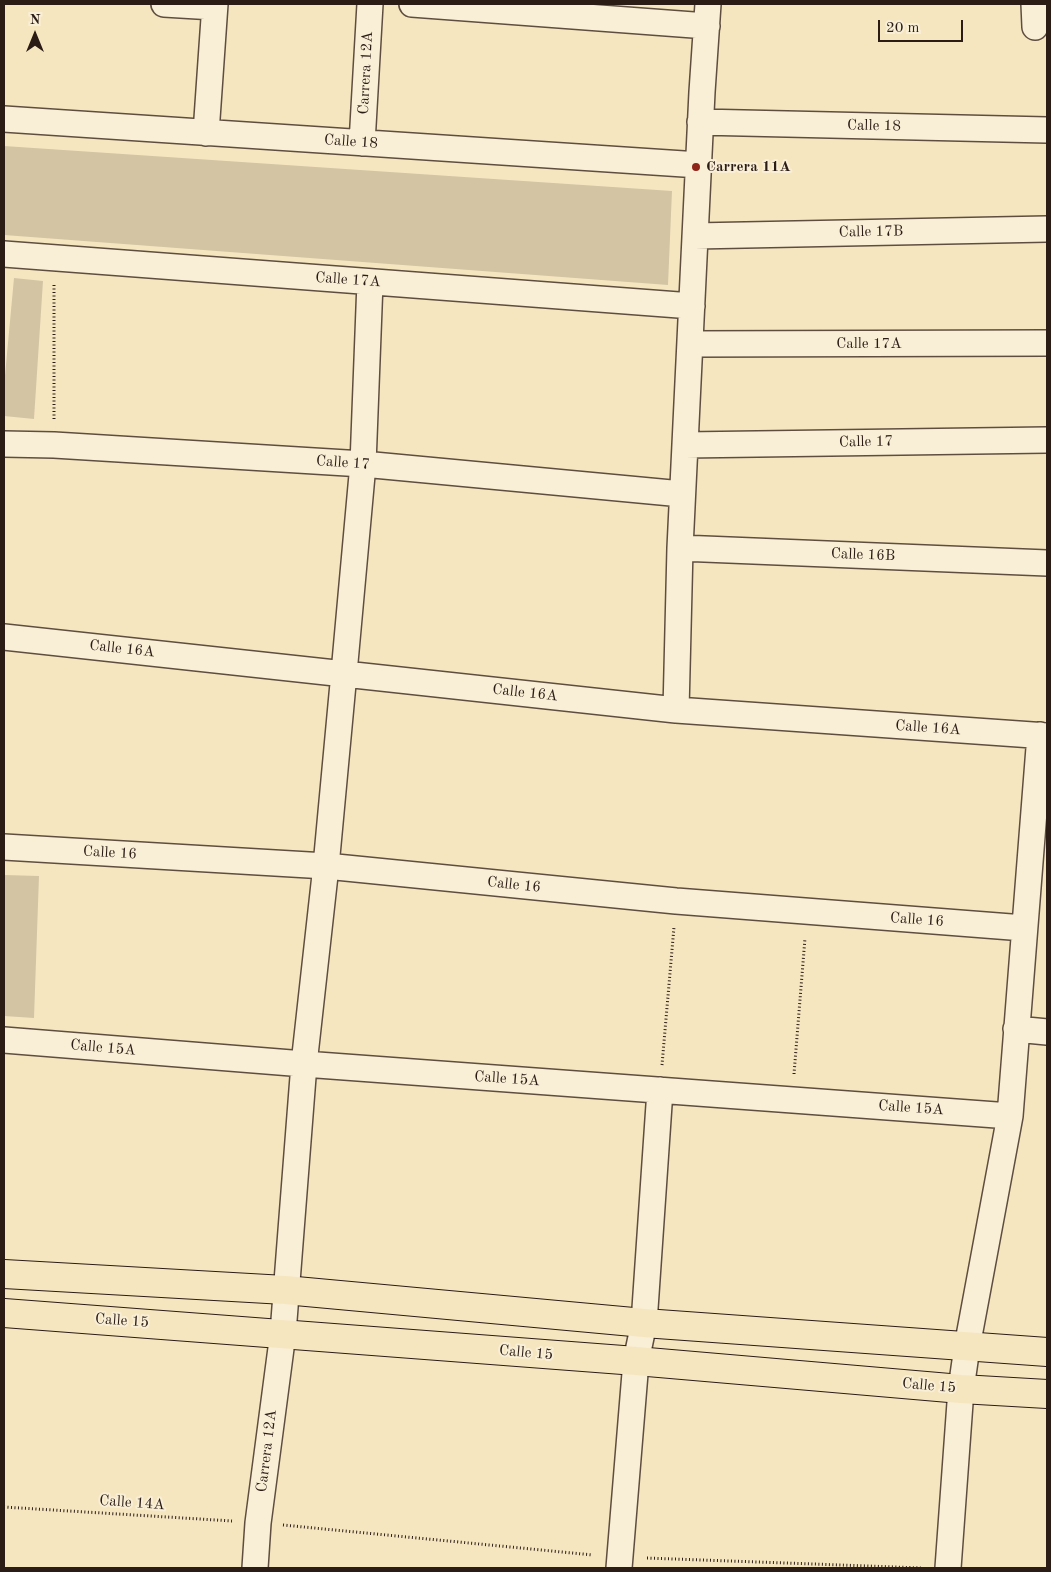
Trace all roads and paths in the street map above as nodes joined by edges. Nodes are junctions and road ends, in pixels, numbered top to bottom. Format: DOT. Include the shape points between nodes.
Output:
graph roads {
  1 [pos="164,4"];
  2 [pos="370,4"];
  3 [pos="412,4"];
  4 [pos="214,5"];
  5 [pos="708,15"];
  6 [pos="4,119"];
  7 [pos="700,122"];
  8 [pos="1047,130"];
  9 [pos="206,132"];
  10 [pos="362,143"];
  11 [pos="699,165"];
  12 [pos="1047,229"];
  13 [pos="695,236"];
  14 [pos="4,254"];
  15 [pos="54,258"];
  16 [pos="370,282"];
  17 [pos="692,306"];
  18 [pos="1047,343"];
  19 [pos="690,344"];
  20 [pos="1047,440"];
  21 [pos="4,444"];
  22 [pos="54,445"];
  23 [pos="685,445"];
  24 [pos="363,464"];
  25 [pos="682,494"];
  26 [pos="680,548"];
  27 [pos="1047,563"];
  28 [pos="4,637"];
  29 [pos="344,673"];
  30 [pos="676,710"];
  31 [pos="1043,736"];
  32 [pos="4,847"];
  33 [pos="326,866"];
  34 [pos="676,901"];
  35 [pos="807,912"];
  36 [pos="1024,928"];
  37 [pos="1016,1029"];
  38 [pos="1047,1032"];
  39 [pos="4,1040"];
  40 [pos="304,1064"];
  41 [pos="660,1090"];
  42 [pos="792,1100"];
  43 [pos="1010,1116"];
  44 [pos="4,1274"];
  45 [pos="285,1290"];
  46 [pos="4,1313"];
  47 [pos="644,1323"];
  48 [pos="283,1334"];
  49 [pos="967,1347"];
  50 [pos="1047,1352"];
  51 [pos="636,1361"];
  52 [pos="961,1389"];
  53 [pos="1047,1394"];
  54 [pos="4,1507"];
  55 [pos="258,1523"];
  56 [pos="255,1568"];
  57 [pos="619,1568"];
  58 [pos="948,1568"];
  1 -- 4 [label="street"];
  2 -- 10 [label="street, Carrera 12A"];
  3 -- 5 [label="street"];
  4 -- 9 [label="street"];
  5 -- 7 [label="street"];
  6 -- 9 [label="street, Calle 18"];
  7 -- 8 [label="street, Calle 18"];
  7 -- 11 [label="street"];
  9 -- 10 [label="street, Calle 18"];
  10 -- 11 [label="street, Calle 18"];
  11 -- 13 [label="street"];
  12 -- 13 [label="street, Calle 17B"];
  13 -- 17 [label="street"];
  14 -- 15 [label="street, Calle 17A"];
  15 -- 16 [label="street, Calle 17A"];
  15 -- 22 [label="path"];
  16 -- 17 [label="street, Calle 17A"];
  16 -- 24 [label="street, Carrera 12A"];
  17 -- 19 [label="street"];
  18 -- 19 [label="street, Calle 17A"];
  19 -- 23 [label="street"];
  20 -- 23 [label="street, Calle 17"];
  21 -- 22 [label="street, Calle 17"];
  22 -- 24 [label="street, Calle 17"];
  23 -- 25 [label="street"];
  24 -- 25 [label="street, Calle 17"];
  24 -- 29 [label="street, Carrera 12A"];
  25 -- 26 [label="street"];
  26 -- 27 [label="street, Calle 16B"];
  26 -- 30 [label="street"];
  28 -- 29 [label="street, Calle 16A"];
  29 -- 30 [label="street, Calle 16A"];
  29 -- 33 [label="street, Carrera 12A"];
  30 -- 31 [label="street, Calle 16A"];
  31 -- 36 [label="street"];
  32 -- 33 [label="street, Calle 16"];
  33 -- 34 [label="street, Calle 16"];
  33 -- 40 [label="street, Carrera 12A"];
  34 -- 35 [label="street, Calle 16"];
  34 -- 41 [label="path"];
  35 -- 36 [label="street, Calle 16"];
  35 -- 42 [label="path"];
  36 -- 37 [label="street"];
  37 -- 38 [label="street"];
  37 -- 43 [label="street"];
  39 -- 40 [label="street, Calle 15A"];
  40 -- 41 [label="street, Calle 15A"];
  40 -- 45 [label="street, Carrera 12A"];
  41 -- 42 [label="street, Calle 15A"];
  41 -- 47 [label="street"];
  42 -- 43 [label="street, Calle 15A"];
  43 -- 49 [label="street"];
  44 -- 45 [label="main road"];
  45 -- 47 [label="main road"];
  45 -- 48 [label="street, Carrera 12A"];
  46 -- 48 [label="main road, Calle 15"];
  47 -- 49 [label="main road"];
  47 -- 51 [label="street"];
  48 -- 51 [label="main road, Calle 15"];
  48 -- 55 [label="street, Carrera 12A"];
  49 -- 50 [label="main road"];
  49 -- 52 [label="street"];
  51 -- 52 [label="main road, Calle 15"];
  51 -- 57 [label="street"];
  52 -- 53 [label="main road, Calle 15"];
  52 -- 58 [label="street"];
  54 -- 55 [label="path, Calle 14A"];
  55 -- 56 [label="street, Carrera 12A"];
}
